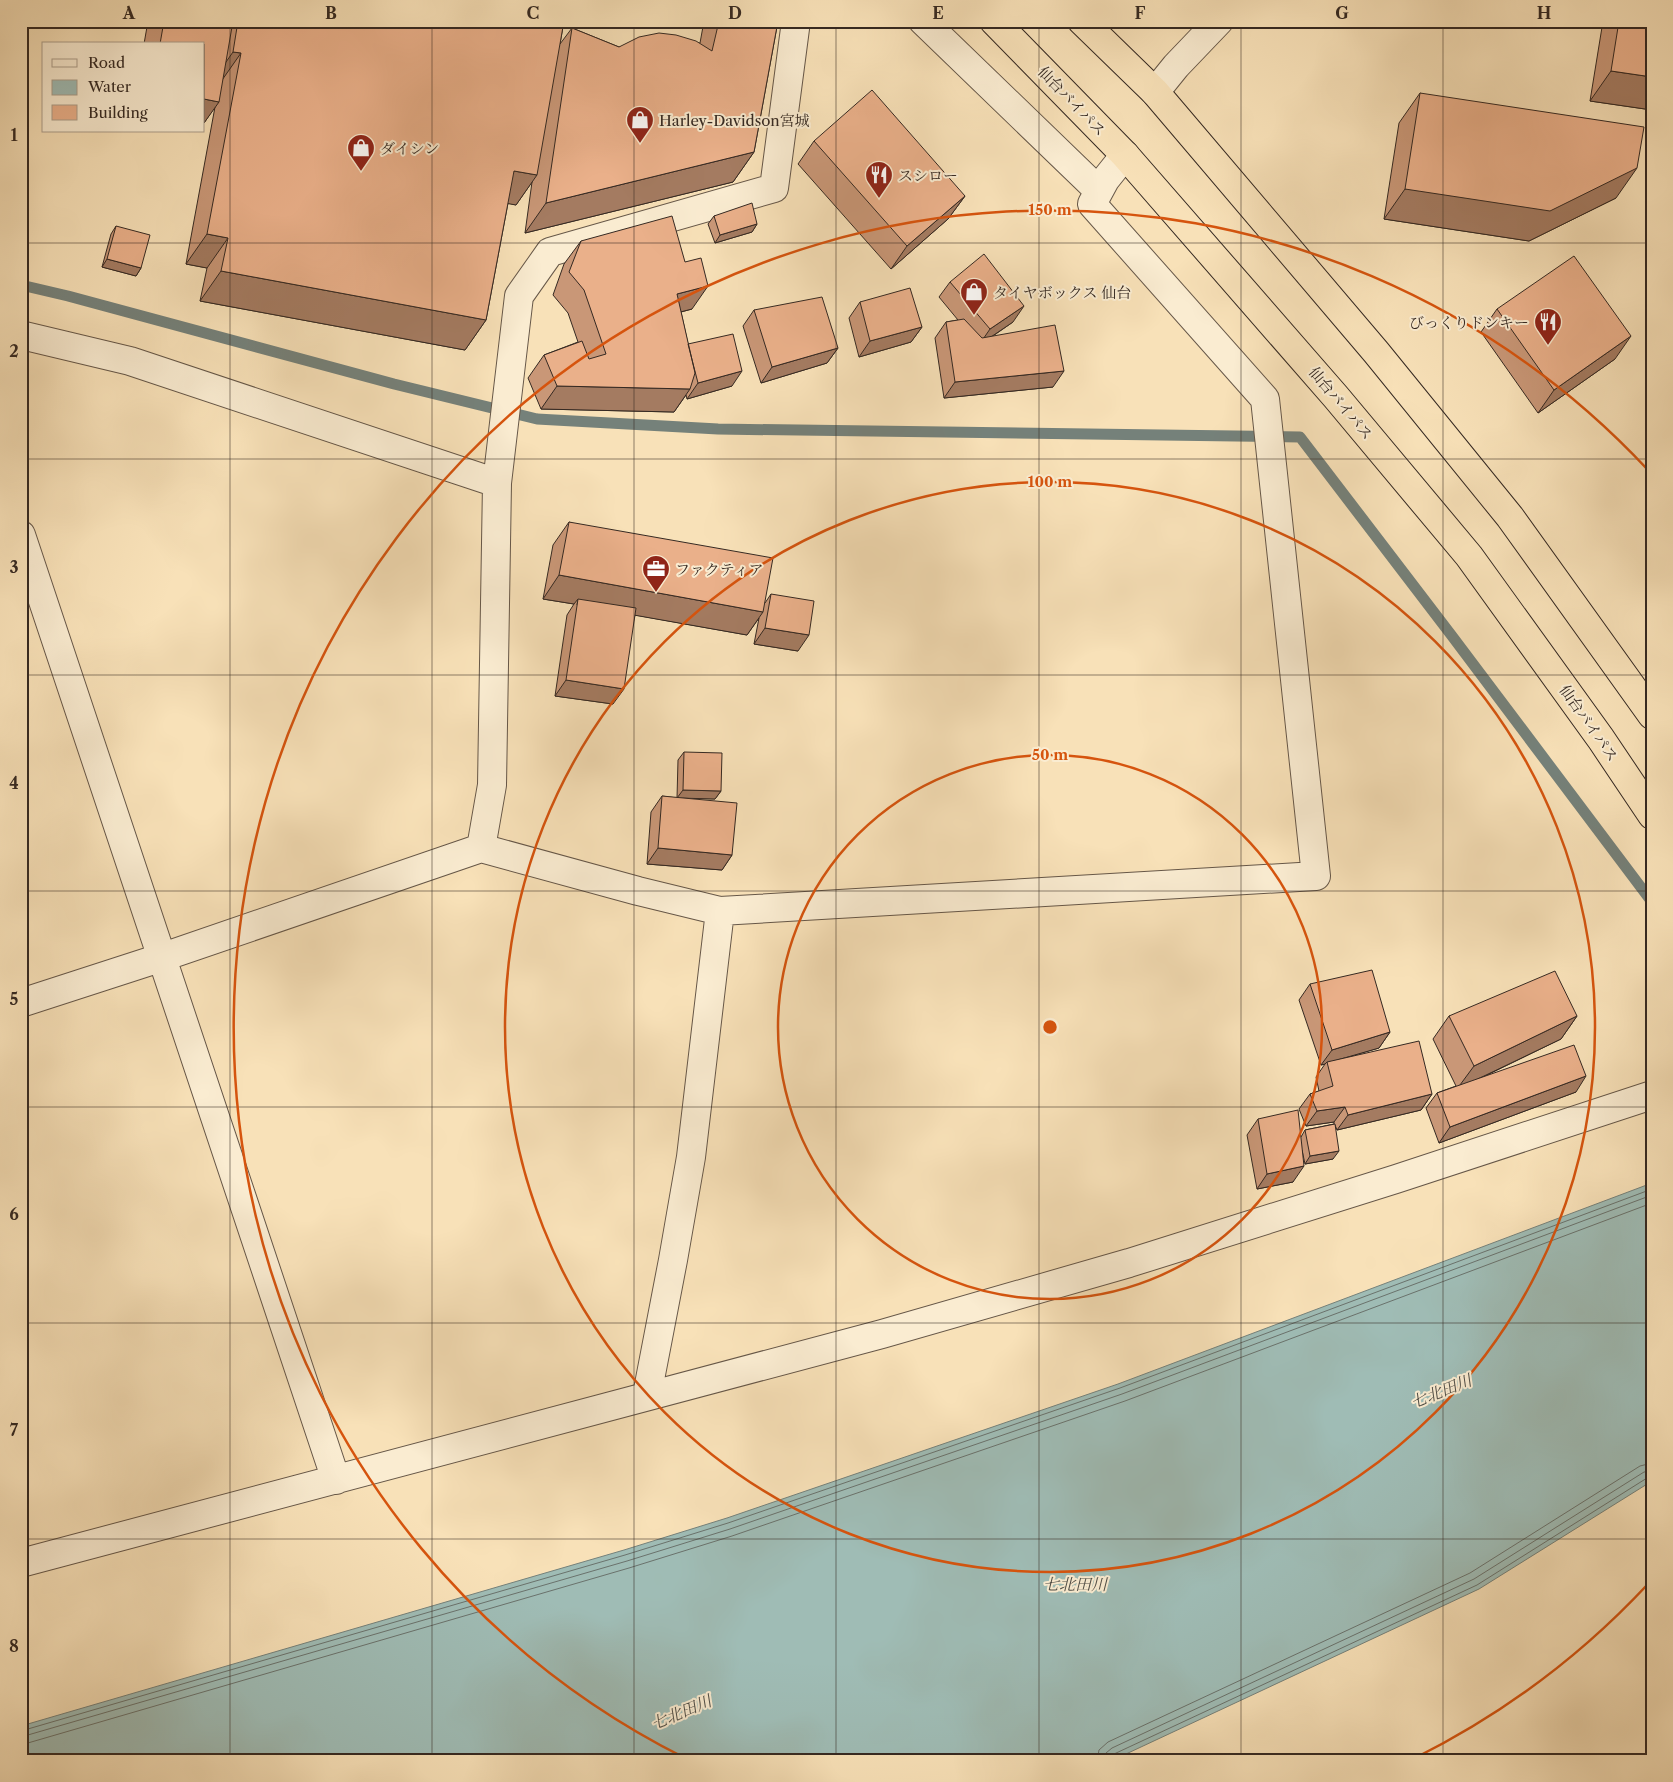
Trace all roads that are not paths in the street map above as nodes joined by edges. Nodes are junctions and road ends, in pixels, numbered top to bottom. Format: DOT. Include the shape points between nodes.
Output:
graph roads {
  1 [pos="796,21"];
  2 [pos="923,21"];
  3 [pos="994,21"];
  4 [pos="1082,21"];
  5 [pos="1220,21"];
  6 [pos="1155,92"];
  7 [pos="1125,156"];
  8 [pos="1098,190"];
  9 [pos="21,335"];
  10 [pos="498,473"];
  11 [pos="21,535"];
  12 [pos="1652,715"];
  13 [pos="1652,815"];
  14 [pos="481,848"];
  15 [pos="720,911"];
  16 [pos="163,958"];
  17 [pos="21,1004"];
  18 [pos="1652,1095"];
  19 [pos="647,1395"];
  20 [pos="336,1480"];
  21 [pos="21,1563"];
  1 -- 10 [label="street" via="774,188 550,252 519,296"];
  2 -- 8 [label="street"];
  3 -- 7 [label="highway, 仙台バイパス"];
  4 -- 6 [label="highway"];
  5 -- 6 [label="street"];
  6 -- 12 [label="highway" via="1376,352 1510,517"];
  7 -- 8 [label="street"];
  7 -- 13 [label="highway, 仙台バイパス" via="1336,397 1469,556 1602,739"];
  8 -- 15 [label="street" via="1092,204 1266,399 1316,876"];
  9 -- 10 [label="street" via="130,361"];
  10 -- 14 [label="street" via="492,785"];
  11 -- 16 [label="street"];
  14 -- 15 [label="street"];
  14 -- 16 [label="street"];
  15 -- 19 [label="street" via="691,1157"];
  16 -- 17 [label="street"];
  16 -- 20 [label="street"];
  18 -- 19 [label="street" via="1129,1263 882,1334"];
  19 -- 20 [label="street"];
  20 -- 21 [label="street"];
}
